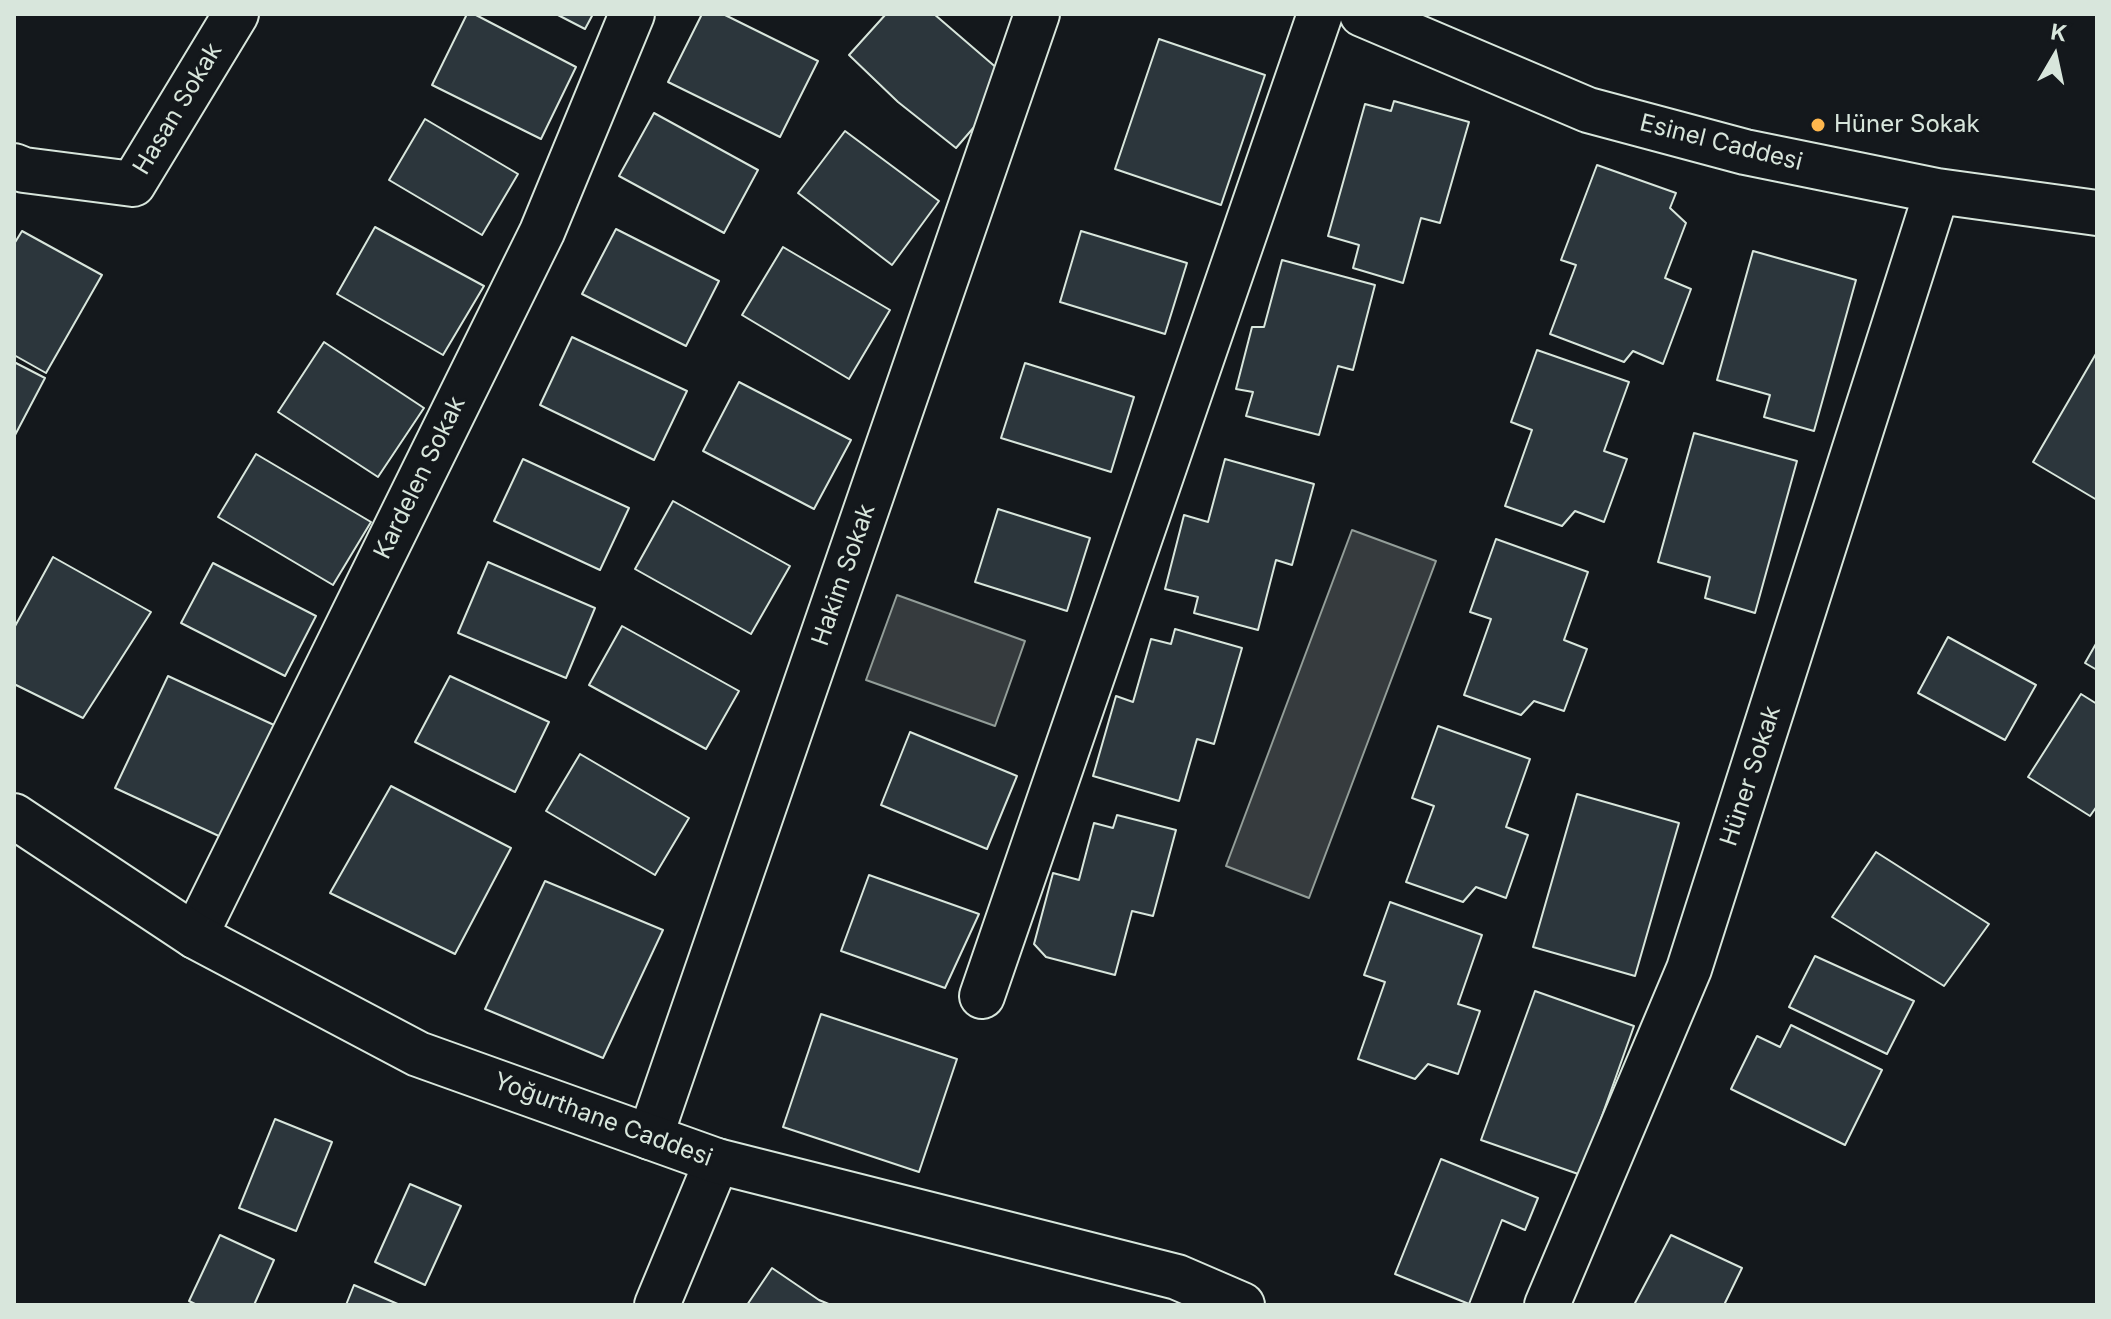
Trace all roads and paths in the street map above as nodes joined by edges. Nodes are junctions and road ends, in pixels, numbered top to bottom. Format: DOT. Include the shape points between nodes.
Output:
graph roads {
  1 [pos="236,14"];
  2 [pos="632,14"];
  3 [pos="1037,14"];
  4 [pos="1320,14"];
  5 [pos="1362,14"];
  6 [pos="14,166"];
  7 [pos="1937,191"];
  8 [pos="2097,213"];
  9 [pos="14,816"];
  10 [pos="195,936"];
  11 [pos="982,996"];
  12 [pos="650,1137"];
  13 [pos="717,1161"];
  14 [pos="657,1305"];
  15 [pos="1242,1305"];
  16 [pos="1547,1305"];
  1 -- 6 [label="street, Hasan Sokak" via="133,184"];
  2 -- 10 [label="street, Kardelen Sokak" via="542,232"];
  3 -- 12 [label="street, Hakim Sokak"];
  4 -- 11 [label="street"];
  5 -- 7 [label="street, Esinel Caddesi" via="1588,110 1745,152"];
  7 -- 8 [label="street, Esinel Caddesi"];
  7 -- 16 [label="street, Hüner Sokak" via="1689,969"];
  9 -- 10 [label="street, Yoğurthane Caddesi"];
  10 -- 12 [label="street, Yoğurthane Caddesi" via="418,1054"];
  12 -- 13 [label="street, Yoğurthane Caddesi"];
  13 -- 14 [label="street"];
  13 -- 15 [label="street, Yoğurthane Caddesi" via="1177,1277"];
}
